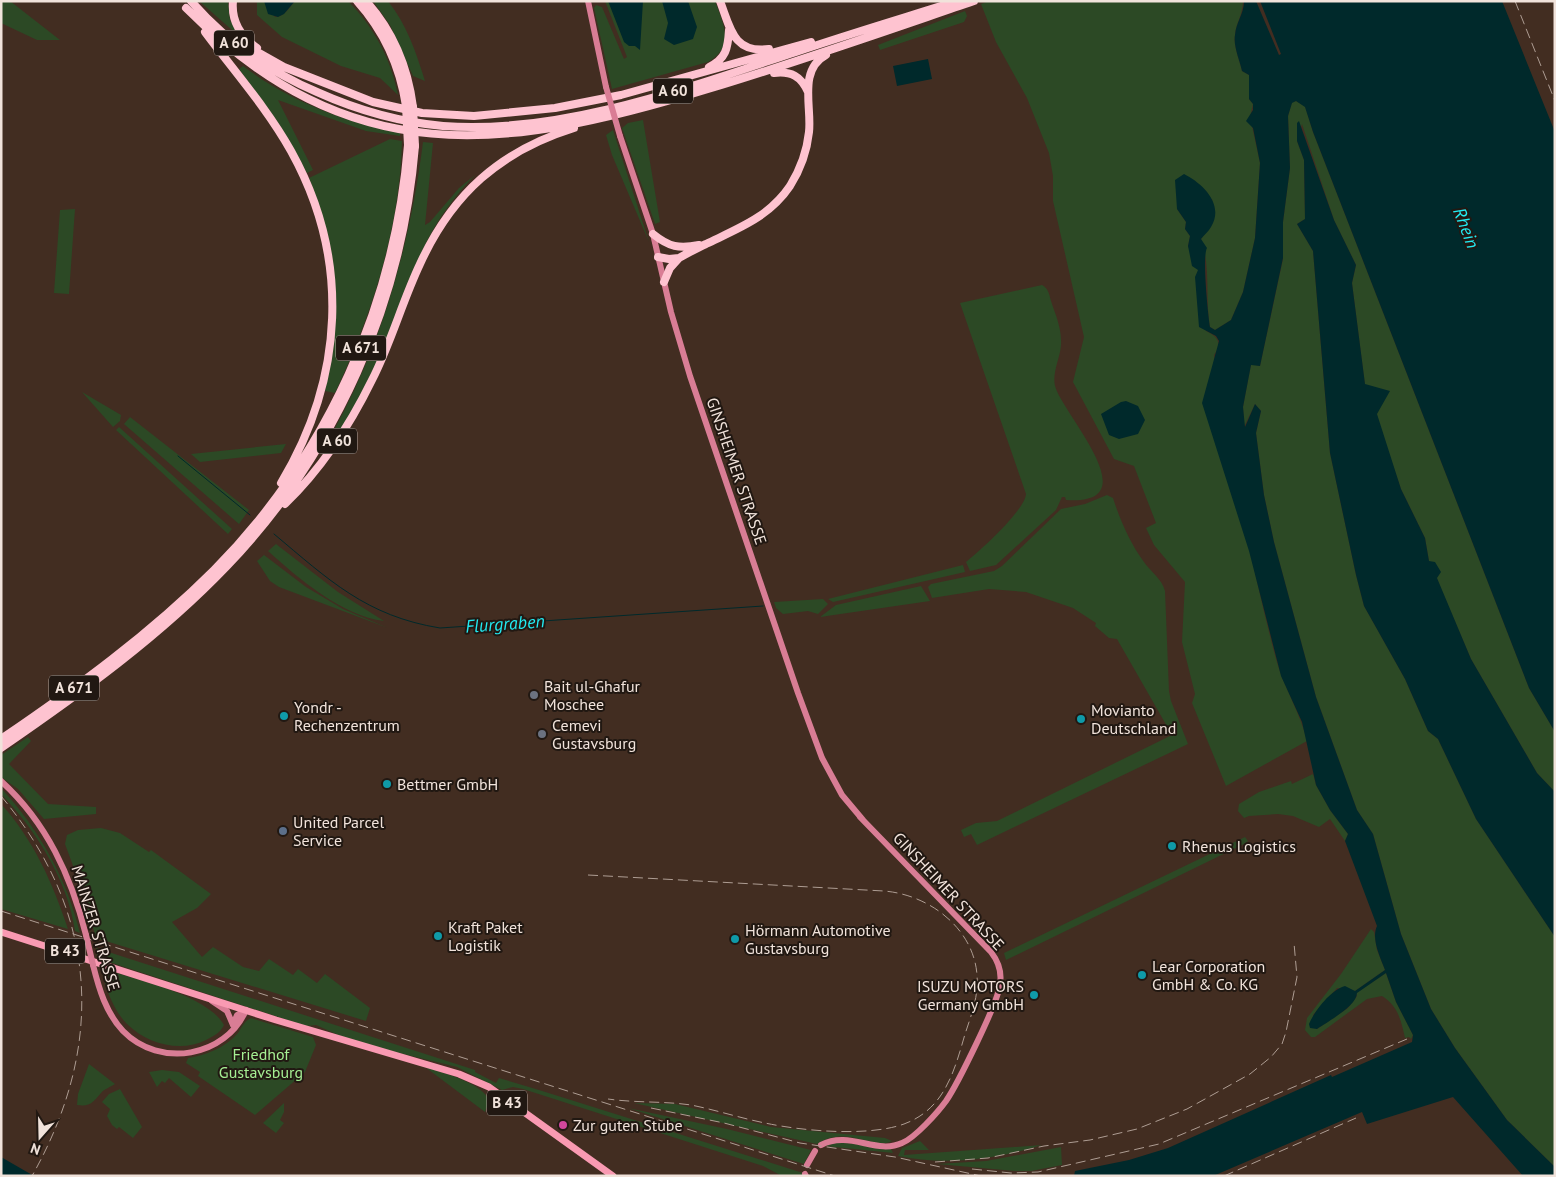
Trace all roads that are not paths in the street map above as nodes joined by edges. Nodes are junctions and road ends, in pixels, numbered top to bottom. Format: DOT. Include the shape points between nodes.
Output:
graph roads {
  1 [pos="233,1"];
  2 [pos="357,1"];
  3 [pos="366,1"];
  4 [pos="588,1"];
  5 [pos="720,1"];
  6 [pos="974,1"];
  7 [pos="188,4"];
  8 [pos="959,4"];
  9 [pos="729,28"];
  10 [pos="833,39"];
  11 [pos="848,44"];
  12 [pos="793,46"];
  13 [pos="759,74"];
  14 [pos="687,76"];
  15 [pos="315,80"];
  16 [pos="808,94"];
  17 [pos="409,106"];
  18 [pos="600,120"];
  19 [pos="411,146"];
  20 [pos="653,234"];
  21 [pos="706,244"];
  22 [pos="676,248"];
  23 [pos="658,257"];
  24 [pos="679,258"];
  25 [pos="664,282"];
  26 [pos="270,517"];
  27 [pos="253,526"];
  28 [pos="1,739"];
  29 [pos="1,748"];
  30 [pos="1,781"];
  31 [pos="1,932"];
  32 [pos="205,997"];
  33 [pos="246,1010"];
  34 [pos="235,1027"];
  35 [pos="821,1145"];
  36 [pos="815,1151"];
  37 [pos="807,1165"];
  38 [pos="613,1176"];
  1 -- 15 [label="highway" via="234,20 242,34 256,47"];
  2 -- 17 [label="highway" via="390,48"];
  3 -- 17 [label="highway, A 60" via="396,48 407,77"];
  4 -- 20 [label="main road, GINSHEIMER STRASSE, bridge" via="606,87"];
  5 -- 9 [label="highway"];
  6 -- 8 [label="highway, A 60"];
  7 -- 10 [label="highway, A 60" via="246,52 311,90 376,114 417,123 459,127 530,122 624,104"];
  7 -- 15 [label="highway" via="260,55"];
  7 -- 18 [label="highway, A 60" via="216,37 260,71 321,106 376,124 435,135 480,136 510,135"];
  7 -- 27 [label="highway, A 671" via="270,116 302,173 322,225 330,269 333,321 329,360 318,402 283,481"];
  8 -- 10 [label="highway, A 60"];
  8 -- 11 [label="highway, A 60"];
  9 -- 12 [label="highway" via="736,40 749,48 760,51"];
  9 -- 14 [label="highway" via="728,46 721,59"];
  10 -- 12 [label="highway"];
  11 -- 13 [label="highway, A 60"];
  11 -- 16 [label="highway" via="815,63 809,78"];
  12 -- 14 [label="highway"];
  13 -- 16 [label="highway" via="791,73 800,79"];
  13 -- 18 [label="highway, A 60"];
  14 -- 15 [label="highway" via="571,105 474,116 439,115 395,108"];
  16 -- 21 [label="highway" via="810,125 807,146 789,186 758,219"];
  17 -- 19 [label="highway, A 60, bridge"];
  18 -- 26 [label="highway, A 60" via="543,139 516,152 480,179 452,209 419,265 373,380 351,419 306,482"];
  19 -- 26 [label="highway, A 60" via="402,239 386,300 369,346 324,439"];
  19 -- 27 [label="highway, A 671" via="392,249 364,342 313,444"];
  20 -- 22 [label="highway"];
  20 -- 23 [label="main road, GINSHEIMER STRASSE"];
  21 -- 22 [label="highway"];
  21 -- 24 [label="highway"];
  22 -- 23 [label="highway" via="666,250"];
  23 -- 24 [label="highway"];
  23 -- 25 [label="main road, GINSHEIMER STRASSE"];
  24 -- 25 [label="highway"];
  25 -- 35 [label="main road, GINSHEIMER STRASSE" via="690,376 824,762 851,807 991,952 998,965 1000,984 994,1004 949,1096 909,1139 893,1146 841,1138"];
  26 -- 29 [label="highway, A 671" via="227,567 166,624 85,689"];
  27 -- 28 [label="highway, A 671" via="215,569 153,626 81,683"];
  30 -- 34 [label="main road, MAINZER STRASSE, bridge" via="33,814 56,851 71,885 107,1007 123,1031 136,1042 154,1050 184,1054 210,1047 229,1036"];
  31 -- 32 [label="main road, B 43"];
  32 -- 33 [label="main road, B 43"];
  32 -- 34 [label="main road" via="227,1011"];
  33 -- 34 [label="main road"];
  33 -- 38 [label="main road, B 43" via="468,1078"];
  36 -- 37 [label="main road"];
}
